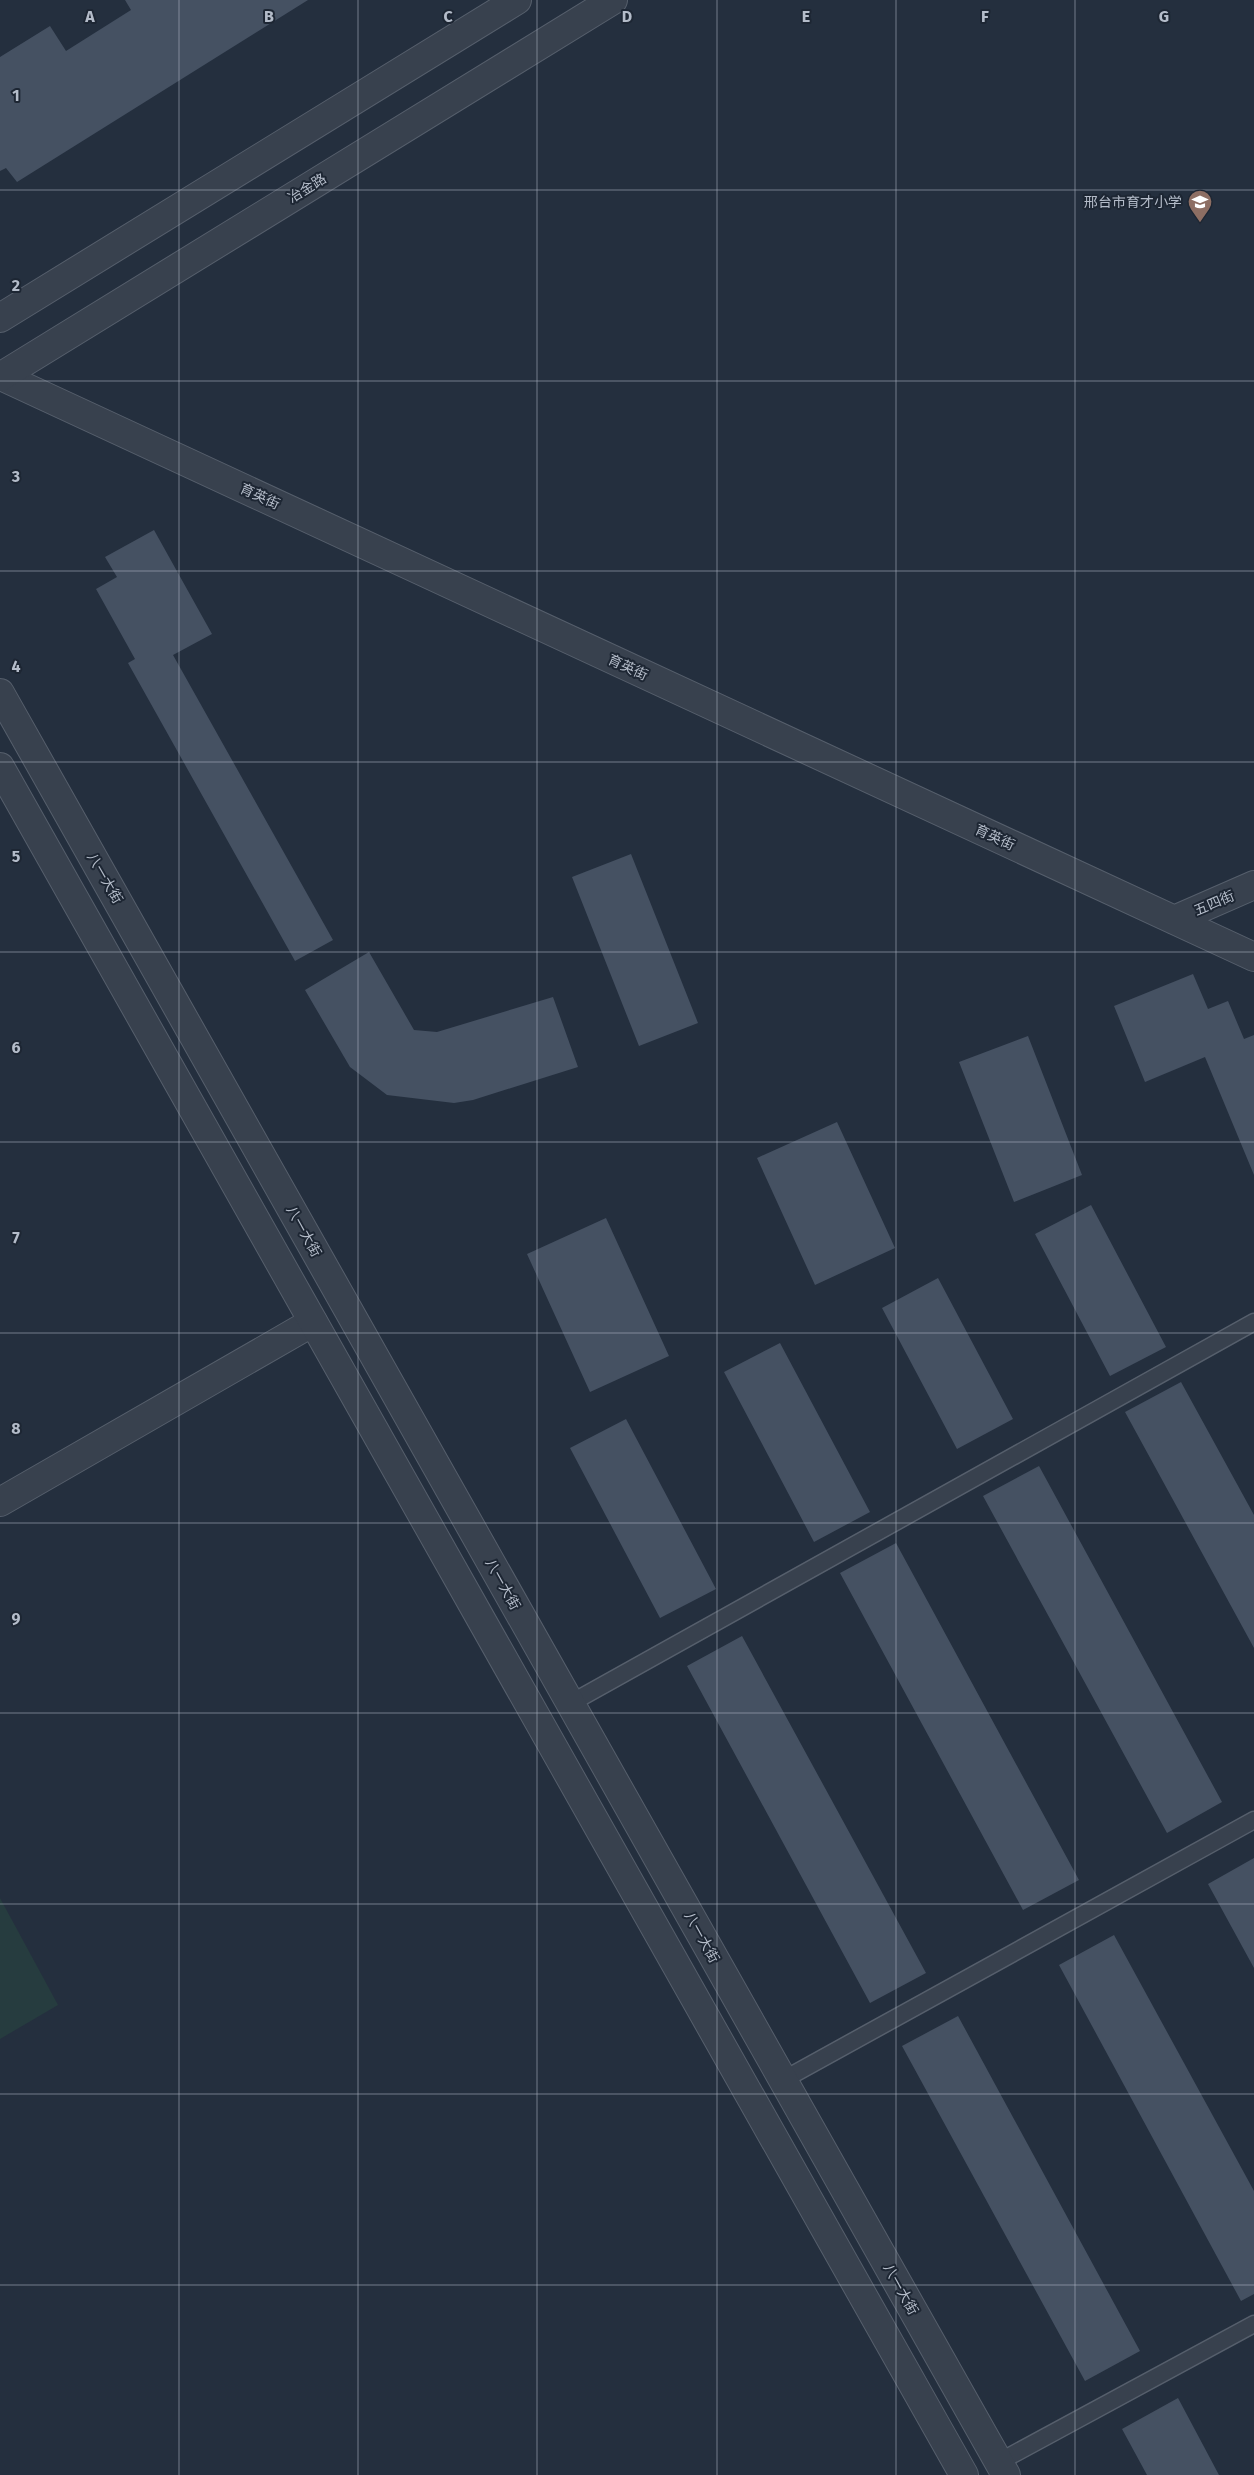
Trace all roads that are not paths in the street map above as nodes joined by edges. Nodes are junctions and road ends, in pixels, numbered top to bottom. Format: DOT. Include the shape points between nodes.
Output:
graph roads {
  1 [pos="517,0"];
  2 [pos="613,0"];
  3 [pos="0,318"];
  4 [pos="1,376"];
  5 [pos="0,693"];
  6 [pos="0,767"];
  7 [pos="1254,885"];
  8 [pos="1174,920"];
  9 [pos="1254,957"];
  10 [pos="313,1322"];
  11 [pos="1254,1322"];
  12 [pos="0,1502"];
  13 [pos="570,1703"];
  14 [pos="1254,1820"];
  15 [pos="783,2080"];
  16 [pos="1254,2324"];
  17 [pos="1002,2468"];
  18 [pos="964,2475"];
  1 -- 3 [label="street"];
  2 -- 4 [label="street, 冶金路"];
  4 -- 8 [label="street, 育英街"];
  5 -- 13 [label="street, 八一大街"];
  6 -- 10 [label="street"];
  7 -- 8 [label="street, 五四街"];
  8 -- 9 [label="street, 育英街"];
  10 -- 12 [label="street"];
  10 -- 18 [label="street"];
  11 -- 13 [label="lane"];
  13 -- 15 [label="street, 八一大街"];
  14 -- 15 [label="lane"];
  15 -- 17 [label="street, 八一大街"];
  16 -- 17 [label="lane"];
}
